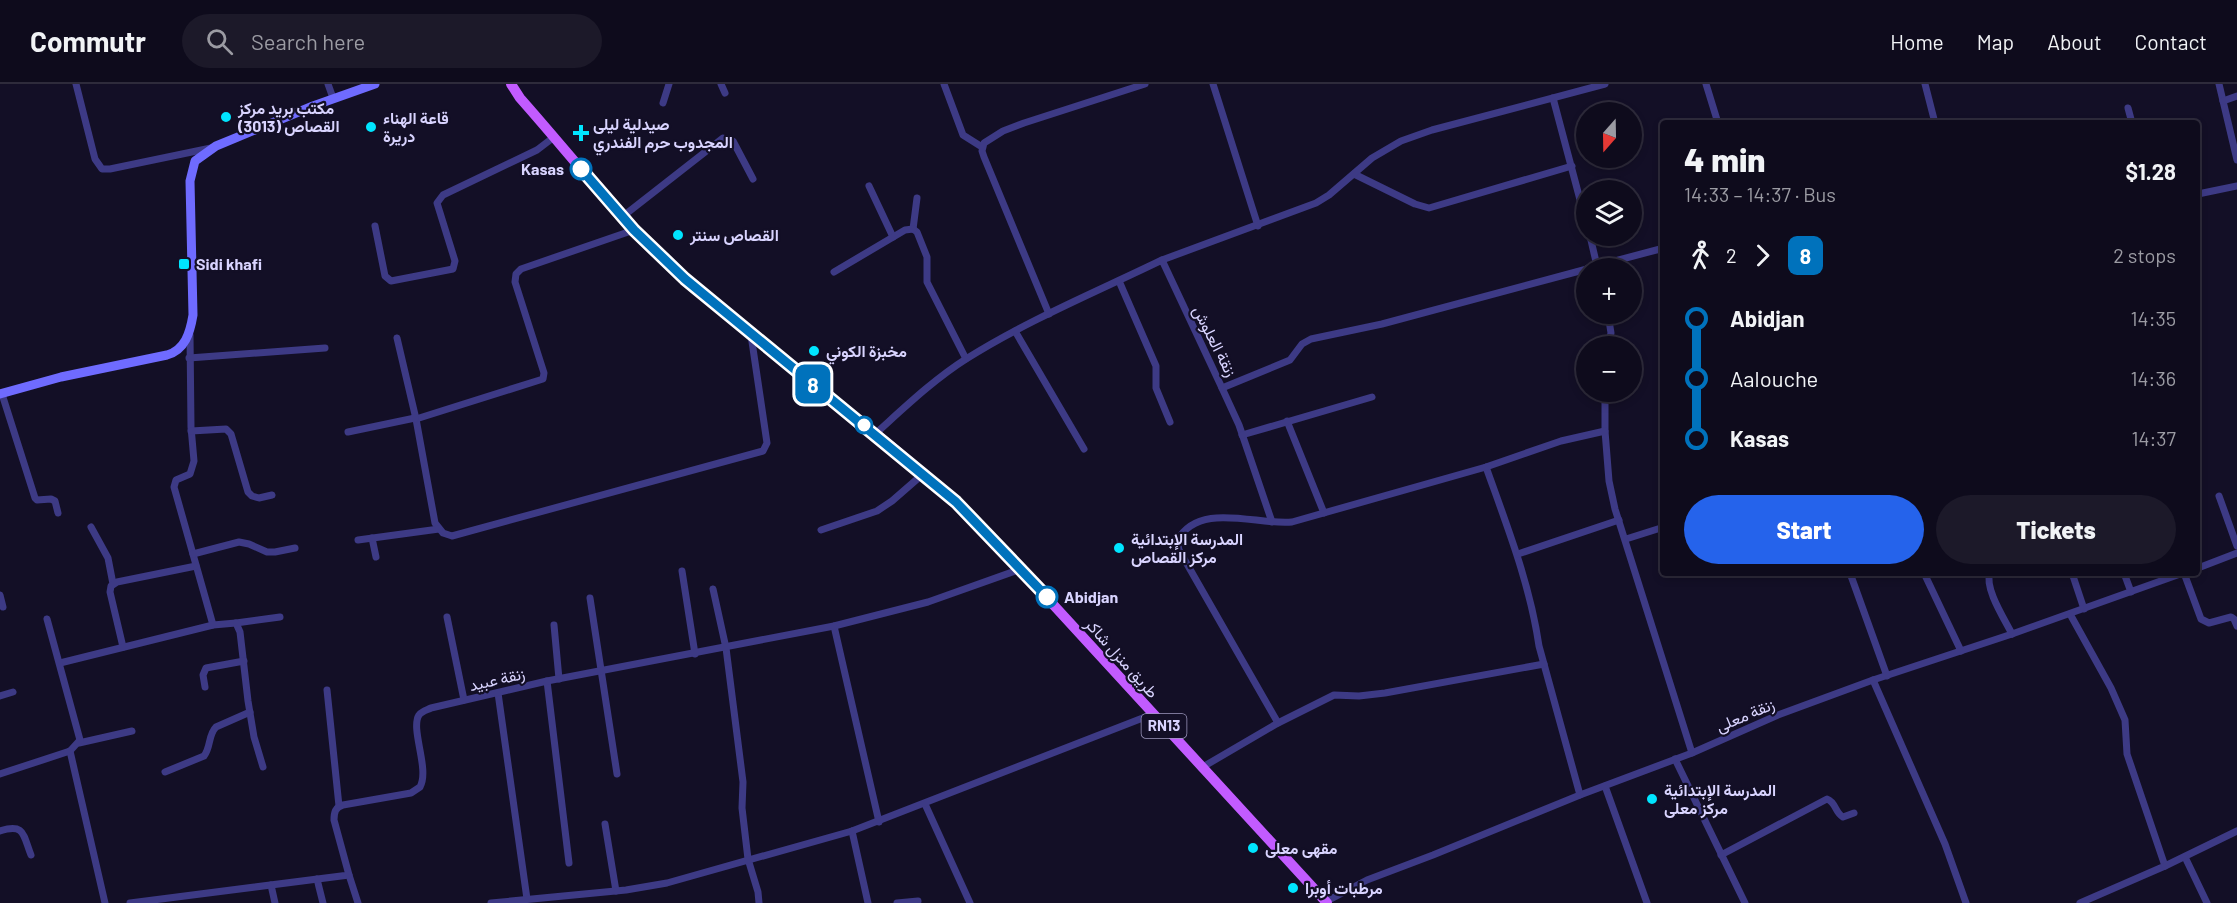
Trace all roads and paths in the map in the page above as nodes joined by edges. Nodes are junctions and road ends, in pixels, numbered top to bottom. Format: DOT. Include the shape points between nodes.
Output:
graph roads {
  1 [pos="76,84"];
  2 [pos="328,84"];
  3 [pos="375,84"];
  4 [pos="501,84"];
  5 [pos="511,84"];
  6 [pos="669,84"];
  7 [pos="721,84"];
  8 [pos="944,84"];
  9 [pos="1145,84"];
  10 [pos="1213,84"];
  11 [pos="1605,84"];
  12 [pos="1706,84"];
  13 [pos="1925,84"];
  14 [pos="2219,84"];
  15 [pos="725,93"];
  16 [pos="2237,96"];
  17 [pos="333,98"];
  18 [pos="520,98"];
  19 [pos="1553,98"];
  20 [pos="2223,101"];
  21 [pos="663,103"];
  22 [pos="2128,108"];
  23 [pos="1717,120"];
  24 [pos="1934,120"];
  25 [pos="2131,120"];
  26 [pos="554,137"];
  27 [pos="982,147"];
  28 [pos="211,148"];
  29 [pos="2237,160"];
  30 [pos="1572,166"];
  31 [pos="1354,174"];
  32 [pos="753,179"];
  33 [pos="1576,182"];
  34 [pos="869,186"];
  35 [pos="2237,186"];
  36 [pos="2200,194"];
  37 [pos="917,198"];
  38 [pos="622,216"];
  39 [pos="375,226"];
  40 [pos="1258,226"];
  41 [pos="913,229"];
  42 [pos="634,230"];
  43 [pos="893,237"];
  44 [pos="1660,249"];
  45 [pos="1628,258"];
  46 [pos="1162,260"];
  47 [pos="834,272"];
  48 [pos="1576,272"];
  49 [pos="1119,281"];
  50 [pos="1049,314"];
  51 [pos="190,331"];
  52 [pos="1015,331"];
  53 [pos="750,333"];
  54 [pos="396,338"];
  55 [pos="325,348"];
  56 [pos="189,358"];
  57 [pos="966,359"];
  58 [pos="1222,388"];
  59 [pos="1,394"];
  60 [pos="1372,397"];
  61 [pos="1605,402"];
  62 [pos="416,419"];
  63 [pos="1170,422"];
  64 [pos="1287,422"];
  65 [pos="191,431"];
  66 [pos="1605,431"];
  67 [pos="348,432"];
  68 [pos="875,435"];
  69 [pos="1242,435"];
  70 [pos="1084,450"];
  71 [pos="1486,467"];
  72 [pos="923,474"];
  73 [pos="272,495"];
  74 [pos="2218,496"];
  75 [pos="58,513"];
  76 [pos="1324,513"];
  77 [pos="1619,520"];
  78 [pos="1272,522"];
  79 [pos="91,527"];
  80 [pos="1660,528"];
  81 [pos="439,529"];
  82 [pos="821,530"];
  83 [pos="372,538"];
  84 [pos="1626,539"];
  85 [pos="358,540"];
  86 [pos="2237,546"];
  87 [pos="295,548"];
  88 [pos="2237,553"];
  89 [pos="193,554"];
  90 [pos="1518,554"];
  91 [pos="376,557"];
  92 [pos="196,566"];
  93 [pos="2200,567"];
  94 [pos="1021,569"];
  95 [pos="682,571"];
  96 [pos="1851,576"];
  97 [pos="1925,576"];
  98 [pos="1989,576"];
  99 [pos="2073,576"];
  100 [pos="2125,576"];
  101 [pos="2176,576"];
  102 [pos="2185,576"];
  103 [pos="113,584"];
  104 [pos="713,589"];
  105 [pos="2131,592"];
  106 [pos="0,596"];
  107 [pos="590,598"];
  108 [pos="3,607"];
  109 [pos="2084,609"];
  110 [pos="2070,614"];
  111 [pos="447,616"];
  112 [pos="280,617"];
  113 [pos="47,619"];
  114 [pos="236,623"];
  115 [pos="213,625"];
  116 [pos="554,625"];
  117 [pos="834,626"];
  118 [pos="2237,626"];
  119 [pos="2012,634"];
  120 [pos="123,647"];
  121 [pos="726,648"];
  122 [pos="1961,651"];
  123 [pos="695,654"];
  124 [pos="243,661"];
  125 [pos="60,663"];
  126 [pos="1544,664"];
  127 [pos="603,670"];
  128 [pos="1887,676"];
  129 [pos="560,679"];
  130 [pos="1873,680"];
  131 [pos="547,681"];
  132 [pos="205,687"];
  133 [pos="327,690"];
  134 [pos="13,692"];
  135 [pos="498,693"];
  136 [pos="0,696"];
  137 [pos="464,700"];
  138 [pos="250,712"];
  139 [pos="1153,714"];
  140 [pos="1278,723"];
  141 [pos="132,731"];
  142 [pos="79,743"];
  143 [pos="70,751"];
  144 [pos="1692,753"];
  145 [pos="1675,759"];
  146 [pos="263,767"];
  147 [pos="1201,768"];
  148 [pos="165,772"];
  149 [pos="0,774"];
  150 [pos="617,774"];
  151 [pos="1605,786"];
  152 [pos="1580,795"];
  153 [pos="925,804"];
  154 [pos="339,806"];
  155 [pos="1854,813"];
  156 [pos="879,822"];
  157 [pos="605,824"];
  158 [pos="0,831"];
  159 [pos="852,831"];
  160 [pos="2237,831"];
  161 [pos="31,855"];
  162 [pos="1721,855"];
  163 [pos="2185,857"];
  164 [pos="748,860"];
  165 [pos="570,863"];
  166 [pos="2165,866"];
  167 [pos="349,874"];
  168 [pos="316,879"];
  169 [pos="271,885"];
  170 [pos="616,891"];
  171 [pos="527,899"];
  172 [pos="544,900"];
  173 [pos="918,901"];
  174 [pos="2094,901"];
  175 [pos="144,902"];
  176 [pos="1326,902"];
  177 [pos="105,903"];
  178 [pos="130,903"];
  179 [pos="274,903"];
  180 [pos="323,903"];
  181 [pos="358,903"];
  182 [pos="491,903"];
  183 [pos="759,903"];
  184 [pos="868,903"];
  185 [pos="897,903"];
  186 [pos="970,903"];
  187 [pos="1647,903"];
  188 [pos="1744,903"];
  189 [pos="1966,903"];
  190 [pos="2080,903"];
  191 [pos="2207,903"];
  1 -- 28 [label="street" via="95,159 102,169"];
  2 -- 17 [label="street"];
  3 -- 17 [label="street"];
  4 -- 18 [label="main road, طريق منزل شاكر / RN13"];
  5 -- 18 [label="main road, طريق منزل شاكر / RN13"];
  6 -- 21 [label="street"];
  7 -- 15 [label="street"];
  8 -- 27 [label="street" via="962,133"];
  9 -- 27 [label="street" via="1003,130"];
  10 -- 40 [label="street"];
  11 -- 19 [label="street"];
  12 -- 23 [label="street"];
  13 -- 24 [label="street"];
  14 -- 20 [label="street"];
  16 -- 20 [label="street"];
  17 -- 28 [label="street"];
  18 -- 26 [label="main road, طريق منزل شاكر / RN13"];
  19 -- 30 [label="street"];
  19 -- 31 [label="street" via="1401,141"];
  20 -- 29 [label="street"];
  22 -- 25 [label="street"];
  26 -- 38 [label="main road, طريق منزل شاكر / RN13"];
  26 -- 39 [label="street" via="537,150 443,195 437,203 455,261 453,269 391,281 385,276"];
  27 -- 50 [label="street"];
  28 -- 51 [label="street" via="195,161 190,176"];
  30 -- 31 [label="street" via="1428,208"];
  30 -- 33 [label="street"];
  31 -- 40 [label="street" via="1322,200"];
  32 -- 38 [label="street" via="733,141 723,138"];
  34 -- 43 [label="street"];
  35 -- 36 [label="street"];
  37 -- 41 [label="street"];
  38 -- 42 [label="main road, طريق منزل شاكر / RN13"];
  40 -- 46 [label="street"];
  41 -- 43 [label="street"];
  41 -- 57 [label="street" via="927,257 927,282"];
  42 -- 53 [label="main road, طريق منزل شاكر / RN13"];
  42 -- 62 [label="street" via="516,274 543,379"];
  43 -- 47 [label="street"];
  44 -- 45 [label="street, زنقة العلوش"];
  46 -- 49 [label="street"];
  46 -- 58 [label="street, زنقة العلوش"];
  48 -- 58 [label="street, زنقة العلوش" via="1311,339 1290,360"];
  49 -- 50 [label="street"];
  49 -- 63 [label="street" via="1156,366 1156,388"];
  50 -- 52 [label="street"];
  51 -- 56 [label="street"];
  51 -- 59 [label="street" via="179,350 167,356 61,377"];
  52 -- 57 [label="street"];
  52 -- 70 [label="street"];
  53 -- 68 [label="main road, طريق منزل شاكر / RN13"];
  53 -- 81 [label="street" via="767,443 763,452 456,535 446,535"];
  54 -- 62 [label="street"];
  55 -- 56 [label="street"];
  56 -- 65 [label="street"];
  57 -- 68 [label="street" via="930,385"];
  58 -- 69 [label="street"];
  59 -- 75 [label="street" via="35,498 55,501"];
  60 -- 64 [label="street"];
  61 -- 66 [label="street"];
  62 -- 67 [label="street"];
  62 -- 81 [label="street"];
  64 -- 69 [label="street"];
  64 -- 76 [label="street"];
  65 -- 73 [label="street" via="226,429 231,434 248,492 258,498"];
  65 -- 89 [label="street" via="194,469 176,480 174,488"];
  66 -- 71 [label="street" via="1561,441"];
  66 -- 77 [label="street" via="1609,481"];
  68 -- 72 [label="main road, طريق منزل شاكر / RN13"];
  69 -- 78 [label="street"];
  71 -- 76 [label="street"];
  71 -- 90 [label="street"];
  72 -- 82 [label="street" via="877,511"];
  72 -- 94 [label="main road, طريق منزل شاكر / RN13" via="981,526"];
  74 -- 86 [label="street"];
  76 -- 78 [label="street" via="1292,522"];
  77 -- 84 [label="street"];
  77 -- 90 [label="street"];
  78 -- 140 [label="street" via="1242,518 1207,520 1189,527 1177,541"];
  79 -- 103 [label="street" via="108,558"];
  80 -- 84 [label="street"];
  81 -- 83 [label="street"];
  83 -- 85 [label="street"];
  83 -- 91 [label="street"];
  84 -- 144 [label="street"];
  87 -- 89 [label="street" via="267,552 239,542"];
  88 -- 93 [label="street"];
  89 -- 92 [label="street"];
  90 -- 126 [label="street"];
  92 -- 103 [label="street"];
  92 -- 115 [label="street"];
  94 -- 117 [label="street, زنقة عبيد" via="928,602"];
  94 -- 139 [label="main road, طريق منزل شاكر / RN13"];
  95 -- 123 [label="street"];
  96 -- 128 [label="street"];
  97 -- 122 [label="street"];
  98 -- 119 [label="street" via="1990,590"];
  99 -- 109 [label="street"];
  100 -- 105 [label="street"];
  101 -- 105 [label="street, زنقة معلى"];
  102 -- 118 [label="street" via="2201,619 2209,623 2231,617"];
  103 -- 120 [label="street" via="110,592"];
  104 -- 121 [label="street"];
  105 -- 109 [label="street, زنقة معلى"];
  106 -- 108 [label="street"];
  107 -- 127 [label="street"];
  109 -- 110 [label="street, زنقة معلى"];
  110 -- 119 [label="street, زنقة معلى"];
  110 -- 166 [label="street" via="2125,720 2127,754"];
  111 -- 137 [label="street"];
  112 -- 114 [label="street"];
  113 -- 125 [label="street"];
  114 -- 115 [label="street"];
  114 -- 124 [label="street"];
  115 -- 120 [label="street"];
  116 -- 129 [label="street"];
  117 -- 121 [label="street, زنقة عبيد"];
  117 -- 156 [label="street"];
  119 -- 122 [label="street, زنقة معلى"];
  120 -- 125 [label="street"];
  121 -- 123 [label="street, زنقة عبيد"];
  121 -- 164 [label="street" via="743,782"];
  122 -- 128 [label="street, زنقة معلى"];
  123 -- 127 [label="street, زنقة عبيد"];
  124 -- 132 [label="street" via="206,668"];
  124 -- 138 [label="street"];
  125 -- 142 [label="street"];
  126 -- 140 [label="street" via="1384,693 1336,694"];
  126 -- 152 [label="street"];
  127 -- 129 [label="street, زنقة عبيد"];
  127 -- 150 [label="street"];
  128 -- 130 [label="street, زنقة معلى"];
  129 -- 131 [label="street, زنقة عبيد"];
  130 -- 144 [label="street, زنقة معلى"];
  130 -- 189 [label="street" via="1945,844"];
  131 -- 135 [label="street, زنقة عبيد"];
  131 -- 165 [label="street"];
  133 -- 154 [label="street"];
  134 -- 136 [label="street"];
  135 -- 137 [label="street, زنقة عبيد"];
  135 -- 171 [label="street"];
  137 -- 154 [label="street, زنقة عبيد" via="419,715 423,778 417,790"];
  138 -- 146 [label="street"];
  138 -- 148 [label="street" via="212,730 204,756"];
  139 -- 147 [label="main road, طريق منزل شاكر / RN13"];
  139 -- 153 [label="street"];
  140 -- 147 [label="street"];
  141 -- 142 [label="street"];
  142 -- 143 [label="street"];
  143 -- 149 [label="street"];
  143 -- 177 [label="street"];
  144 -- 145 [label="street, زنقة معلى"];
  145 -- 151 [label="street, زنقة معلى"];
  145 -- 162 [label="street"];
  147 -- 176 [label="main road, طريق منزل شاكر / RN13"];
  151 -- 152 [label="street, زنقة معلى"];
  151 -- 187 [label="street"];
  152 -- 176 [label="street, زنقة معلى" via="1367,880"];
  153 -- 156 [label="street"];
  153 -- 186 [label="street"];
  154 -- 167 [label="street" via="334,820"];
  155 -- 162 [label="street" via="1840,816 1827,799"];
  156 -- 159 [label="street"];
  157 -- 170 [label="street"];
  158 -- 161 [label="street" via="19,829"];
  159 -- 164 [label="street"];
  159 -- 184 [label="street"];
  160 -- 163 [label="street"];
  162 -- 188 [label="street"];
  163 -- 166 [label="street"];
  163 -- 191 [label="street"];
  164 -- 170 [label="street" via="667,883"];
  164 -- 183 [label="street"];
  166 -- 174 [label="street"];
  167 -- 168 [label="street"];
  167 -- 181 [label="street"];
  168 -- 169 [label="street"];
  168 -- 180 [label="street"];
  169 -- 175 [label="street"];
  169 -- 179 [label="street"];
  170 -- 172 [label="street"];
  171 -- 172 [label="street"];
  171 -- 182 [label="street"];
  173 -- 185 [label="street"];
  174 -- 190 [label="street"];
  175 -- 178 [label="street"];
}
